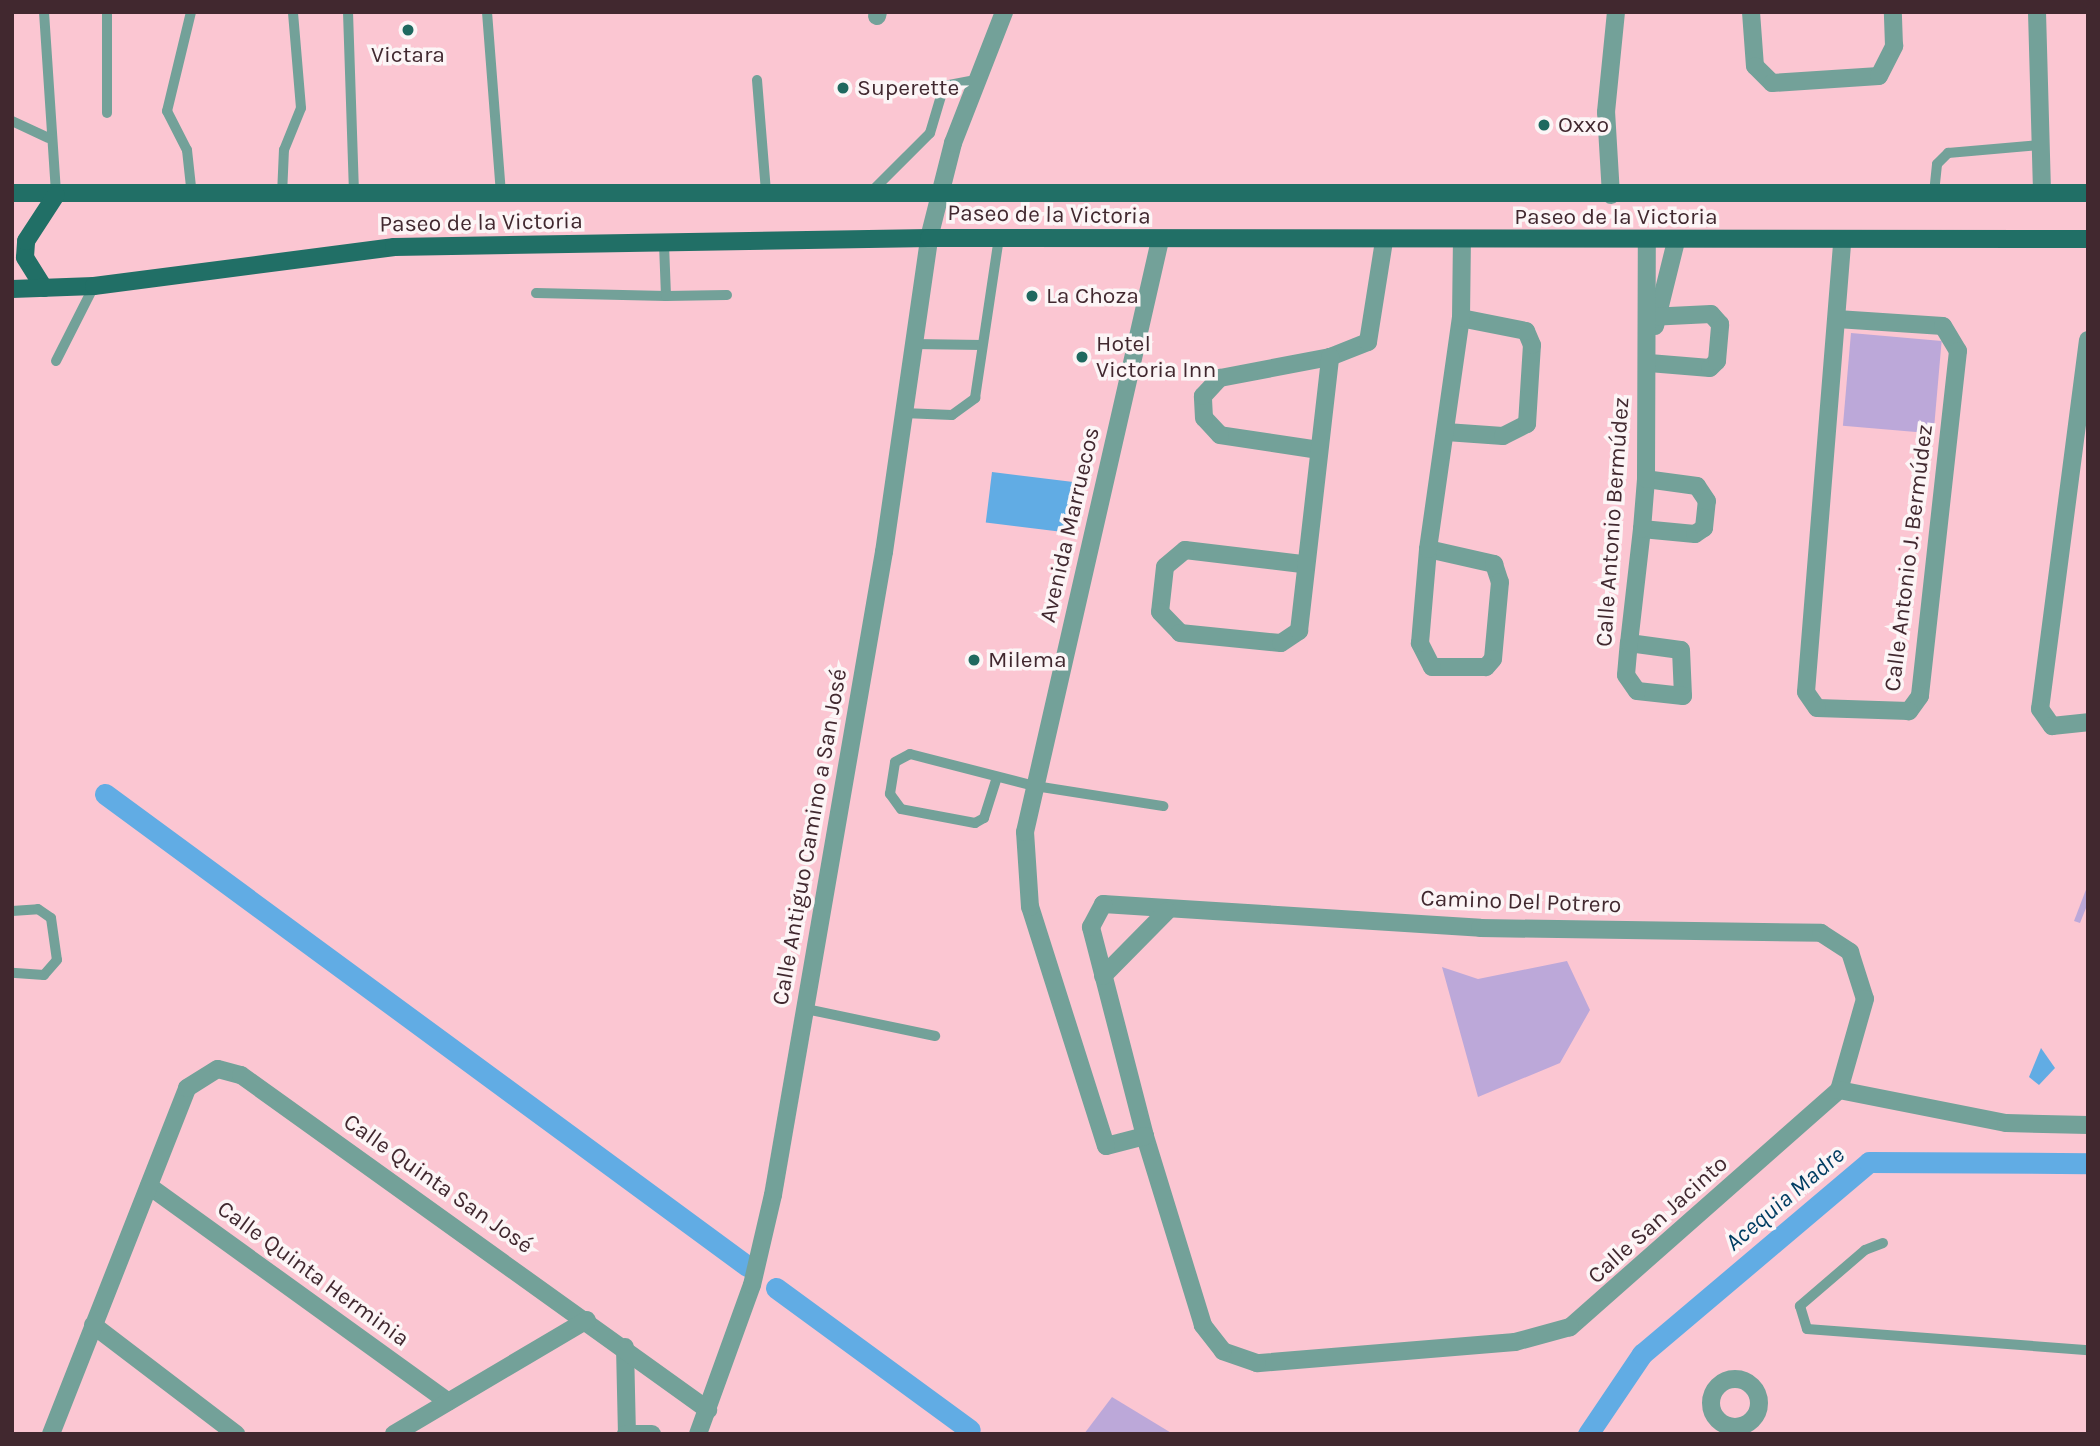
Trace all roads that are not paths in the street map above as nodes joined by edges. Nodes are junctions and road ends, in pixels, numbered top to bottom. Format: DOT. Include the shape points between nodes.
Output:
graph roads {
  1 [pos="44,12"];
  2 [pos="107,12"];
  3 [pos="191,12"];
  4 [pos="293,12"];
  5 [pos="348,12"];
  6 [pos="487,12"];
  7 [pos="1004,12"];
  8 [pos="1616,12"];
  9 [pos="1751,12"];
  10 [pos="1893,12"];
  11 [pos="2038,12"];
  12 [pos="757,80"];
  13 [pos="975,80"];
  14 [pos="107,113"];
  15 [pos="12,121"];
  16 [pos="48,138"];
  17 [pos="2040,145"];
  18 [pos="16,191"];
  19 [pos="766,192"];
  20 [pos="1934,193"];
  21 [pos="2042,193"];
  22 [pos="2088,193"];
  23 [pos="355,194"];
  24 [pos="501,194"];
  25 [pos="869,194"];
  26 [pos="1611,194"];
  27 [pos="56,195"];
  28 [pos="282,195"];
  29 [pos="940,195"];
  30 [pos="191,197"];
  31 [pos="929,238"];
  32 [pos="999,238"];
  33 [pos="2088,239"];
  34 [pos="1160,240"];
  35 [pos="1384,241"];
  36 [pos="1462,241"];
  37 [pos="1647,241"];
  38 [pos="1676,241"];
  39 [pos="1842,242"];
  40 [pos="664,244"];
  41 [pos="94,286"];
  42 [pos="44,288"];
  43 [pos="12,289"];
  44 [pos="536,293"];
  45 [pos="727,295"];
  46 [pos="666,296"];
  47 [pos="1461,318"];
  48 [pos="1837,319"];
  49 [pos="1653,322"];
  50 [pos="2088,340"];
  51 [pos="911,344"];
  52 [pos="982,345"];
  53 [pos="1330,357"];
  54 [pos="55,361"];
  55 [pos="1649,363"];
  56 [pos="902,413"];
  57 [pos="1446,432"];
  58 [pos="1320,450"];
  59 [pos="2080,453"];
  60 [pos="1646,479"];
  61 [pos="1642,529"];
  62 [pos="1428,549"];
  63 [pos="1302,564"];
  64 [pos="1629,643"];
  65 [pos="2088,722"];
  66 [pos="997,777"];
  67 [pos="1035,786"];
  68 [pos="1163,806"];
  69 [pos="12,911"];
  70 [pos="1167,911"];
  71 [pos="12,972"];
  72 [pos="1103,976"];
  73 [pos="806,1009"];
  74 [pos="935,1036"];
  75 [pos="1839,1090"];
  76 [pos="2088,1125"];
  77 [pos="1144,1136"];
  78 [pos="149,1186"];
  79 [pos="1883,1243"];
  80 [pos="587,1320"];
  81 [pos="93,1325"];
  82 [pos="625,1347"];
  83 [pos="2088,1350"];
  84 [pos="448,1402"];
  85 [pos="708,1410"];
  86 [pos="51,1434"];
  87 [pos="236,1434"];
  88 [pos="394,1434"];
  89 [pos="626,1434"];
  90 [pos="652,1434"];
  91 [pos="698,1434"];
  1 -- 16 [label="lane"];
  2 -- 14 [label="lane"];
  3 -- 30 [label="lane" via="167,111 187,150"];
  4 -- 28 [label="lane" via="302,108 284,150"];
  5 -- 23 [label="lane"];
  6 -- 24 [label="lane"];
  7 -- 13 [label="street, Calle Antiguo Camino a San José"];
  8 -- 26 [label="street" via="1606,112"];
  9 -- 10 [label="street" via="1752,53 1772,83 1868,81 1889,64"];
  11 -- 17 [label="street"];
  12 -- 19 [label="lane"];
  13 -- 25 [label="lane" via="944,86 930,133"];
  13 -- 29 [label="street, Calle Antiguo Camino a San José"];
  15 -- 16 [label="lane"];
  16 -- 27 [label="lane"];
  17 -- 20 [label="lane" via="1948,153 1937,164"];
  17 -- 21 [label="street"];
  18 -- 27 [label="main road, Paseo de la Victoria"];
  19 -- 24 [label="main road, Paseo de la Victoria"];
  19 -- 25 [label="main road, Paseo de la Victoria"];
  20 -- 21 [label="main road, Paseo de la Victoria"];
  20 -- 26 [label="main road, Paseo de la Victoria"];
  21 -- 22 [label="main road, Paseo de la Victoria"];
  23 -- 24 [label="main road, Paseo de la Victoria"];
  23 -- 28 [label="main road, Paseo de la Victoria"];
  25 -- 29 [label="main road, Paseo de la Victoria"];
  26 -- 29 [label="main road, Paseo de la Victoria"];
  27 -- 30 [label="main road, Paseo de la Victoria"];
  27 -- 42 [label="main road" via="26,241 25,257"];
  28 -- 30 [label="main road, Paseo de la Victoria"];
  29 -- 31 [label="street, Calle Antiguo Camino a San José"];
  31 -- 32 [label="main road, Paseo de la Victoria"];
  31 -- 40 [label="main road, Paseo de la Victoria"];
  31 -- 51 [label="street, Calle Antiguo Camino a San José"];
  32 -- 34 [label="main road, Paseo de la Victoria"];
  32 -- 52 [label="lane"];
  33 -- 39 [label="main road, Paseo de la Victoria"];
  34 -- 35 [label="main road, Paseo de la Victoria"];
  34 -- 67 [label="street, Avenida Marruecos"];
  35 -- 36 [label="main road, Paseo de la Victoria"];
  35 -- 53 [label="street" via="1368,342"];
  36 -- 37 [label="main road, Paseo de la Victoria"];
  36 -- 47 [label="street"];
  37 -- 38 [label="main road, Paseo de la Victoria"];
  37 -- 49 [label="street, Calle Antonio Bermúdez"];
  38 -- 39 [label="main road, Paseo de la Victoria"];
  38 -- 49 [label="street, Calle Antonio Bermúdez"];
  39 -- 48 [label="street, Calle Antonio J. Bermúdez"];
  40 -- 41 [label="main road, Paseo de la Victoria" via="394,247"];
  40 -- 46 [label="lane"];
  41 -- 42 [label="main road, Paseo de la Victoria"];
  41 -- 54 [label="lane"];
  42 -- 43 [label="main road, Paseo de la Victoria"];
  44 -- 46 [label="lane"];
  45 -- 46 [label="lane"];
  47 -- 57 [label="street"];
  47 -- 57 [label="street" via="1526,331 1532,345 1527,424 1503,436"];
  48 -- 48 [label="street, Calle Antonio J. Bermúdez" via="1806,692 1817,708 1909,711 1920,696 1958,351 1943,326"];
  49 -- 55 [label="street, Calle Antonio Bermúdez"];
  49 -- 55 [label="street" via="1714,316 1720,324 1717,361 1705,369"];
  50 -- 59 [label="street"];
  51 -- 52 [label="lane"];
  51 -- 56 [label="street, Calle Antiguo Camino a San José"];
  52 -- 56 [label="lane" via="969,409 953,415"];
  53 -- 58 [label="street"];
  53 -- 58 [label="street" via="1220,378 1203,396 1204,418 1220,435"];
  55 -- 60 [label="street, Calle Antonio Bermúdez"];
  56 -- 73 [label="street, Calle Antiguo Camino a San José"];
  57 -- 62 [label="street"];
  58 -- 63 [label="street"];
  59 -- 65 [label="street" via="2040,709 2052,726"];
  60 -- 61 [label="street, Calle Antonio Bermúdez"];
  60 -- 61 [label="street" via="1696,486 1707,501 1704,528 1695,534"];
  61 -- 64 [label="street, Calle Antonio Bermúdez"];
  62 -- 62 [label="street" via="1494,564 1500,582 1493,659 1486,667 1432,667 1421,653"];
  63 -- 63 [label="street" via="1299,631 1286,642 1180,633 1160,612 1166,567 1185,550"];
  64 -- 64 [label="street, Calle Antonio Bermúdez" via="1626,675 1637,691 1675,700 1686,693 1681,650"];
  66 -- 66 [label="lane" via="911,754 895,762 890,794 901,809 975,823 984,818"];
  66 -- 67 [label="lane"];
  67 -- 68 [label="lane"];
  67 -- 77 [label="street, Avenida Marruecos" via="1025,832 1030,907 1106,1146"];
  69 -- 71 [label="lane" via="38,909 51,918 57,960 44,975"];
  70 -- 72 [label="street"];
  70 -- 72 [label="street, Camino Del Potrero" via="1103,904 1091,927"];
  70 -- 75 [label="street, Camino Del Potrero" via="1480,928 1821,933 1838,941 1859,968 1865,999"];
  72 -- 77 [label="street"];
  73 -- 74 [label="lane"];
  73 -- 85 [label="street, Calle Antiguo Camino a San José" via="762,1248"];
  75 -- 76 [label="street" via="2006,1123"];
  75 -- 77 [label="street, Calle San Jacinto" via="1570,1327 1515,1342 1283,1363 1237,1360 1203,1325"];
  78 -- 80 [label="street, Calle Quinta San José" via="187,1088 218,1069 241,1075"];
  78 -- 81 [label="street"];
  78 -- 84 [label="street, Calle Quinta Herminia"];
  79 -- 83 [label="lane" via="1865,1250 1800,1306 1807,1329"];
  80 -- 82 [label="street, Calle Quinta San José"];
  80 -- 84 [label="street"];
  81 -- 86 [label="street"];
  81 -- 87 [label="street"];
  82 -- 85 [label="street, Calle Quinta San José" via="657,1378"];
  82 -- 89 [label="street"];
  84 -- 88 [label="street"];
  85 -- 91 [label="street, Calle Antiguo Camino a San José"];
  89 -- 90 [label="street"];
}
